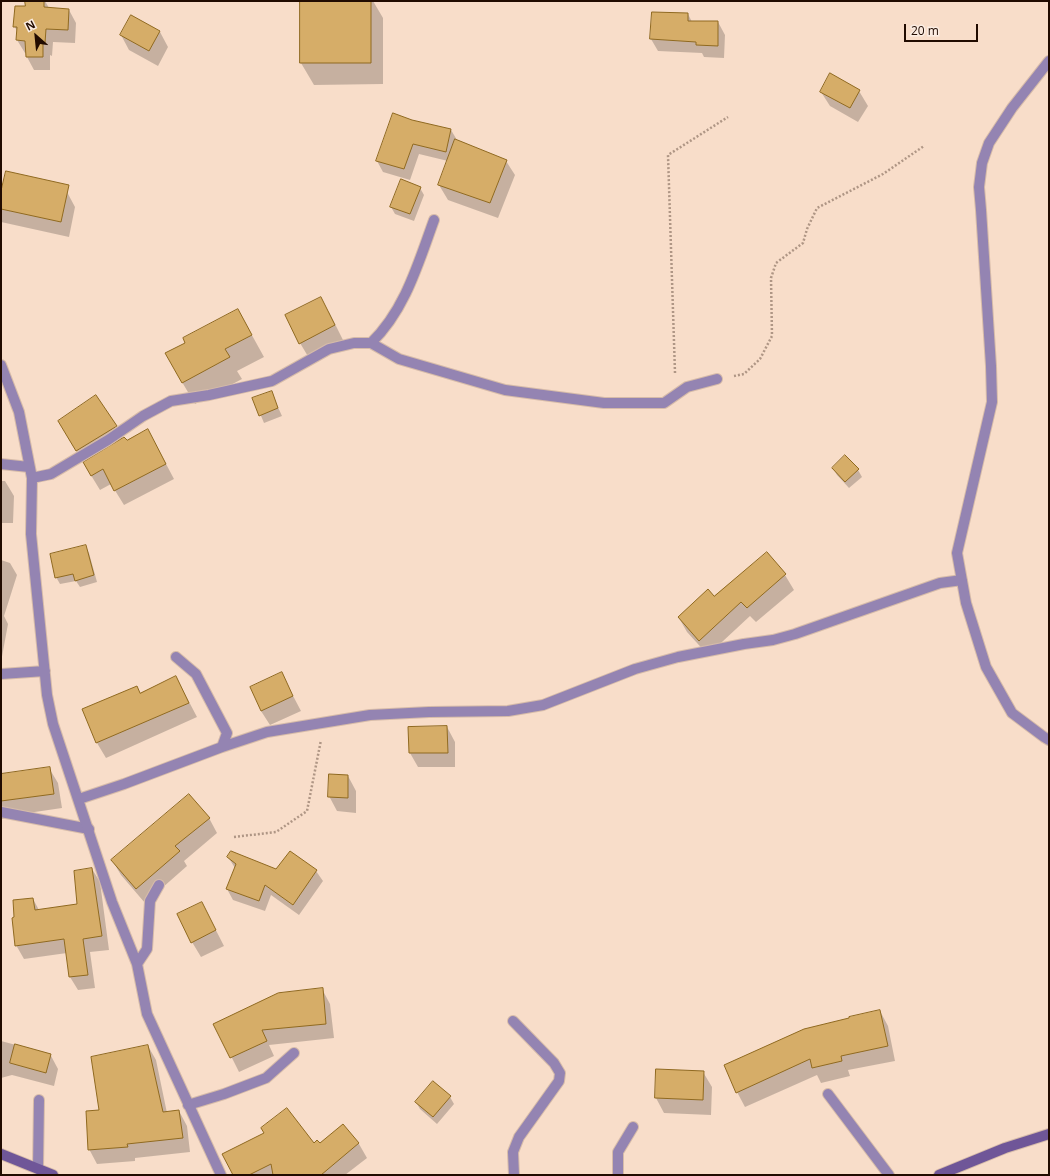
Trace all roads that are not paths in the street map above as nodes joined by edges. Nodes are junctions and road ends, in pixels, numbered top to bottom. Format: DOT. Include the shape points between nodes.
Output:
graph roads {
  1 [pos="1049,61"];
  2 [pos="434,220"];
  3 [pos="371,343"];
  4 [pos="1,365"];
  5 [pos="717,379"];
  6 [pos="1,464"];
  7 [pos="29,467"];
  8 [pos="32,478"];
  9 [pos="962,580"];
  10 [pos="176,657"];
  11 [pos="45,671"];
  12 [pos="1,674"];
  13 [pos="1049,740"];
  14 [pos="222,747"];
  15 [pos="79,799"];
  16 [pos="1,812"];
  17 [pos="89,829"];
  18 [pos="159,885"];
  19 [pos="137,964"];
  20 [pos="512,1021"];
  21 [pos="294,1053"];
  22 [pos="828,1094"];
  23 [pos="39,1100"];
  24 [pos="188,1105"];
  25 [pos="633,1127"];
  26 [pos="1049,1134"];
  27 [pos="1,1154"];
  28 [pos="38,1169"];
  29 [pos="53,1175"];
  30 [pos="222,1175"];
  31 [pos="514,1175"];
  32 [pos="618,1175"];
  33 [pos="889,1175"];
  34 [pos="939,1175"];
  1 -- 9 [label="street" via="989,143 982,164 979,187 992,402 957,554"];
  2 -- 3 [label="street" via="406,294 383,332"];
  3 -- 5 [label="street" via="399,359 505,390 604,403 664,403 687,387"];
  3 -- 8 [label="street" via="354,343 329,349 272,381 209,396 171,401 51,474"];
  4 -- 7 [label="street" via="19,412"];
  6 -- 7 [label="street"];
  7 -- 8 [label="street"];
  8 -- 11 [label="street" via="31,534"];
  9 -- 13 [label="street" via="966,603 986,667 1012,713"];
  9 -- 14 [label="street" via="940,583 795,634 678,657 635,669 543,705 508,711 370,715 268,732"];
  10 -- 14 [label="street" via="196,674 228,733"];
  11 -- 12 [label="street"];
  11 -- 15 [label="street" via="53,724"];
  14 -- 15 [label="street"];
  15 -- 17 [label="street"];
  16 -- 17 [label="street"];
  17 -- 19 [label="street" via="112,902"];
  18 -- 19 [label="street" via="150,901 147,949"];
  19 -- 24 [label="street" via="147,1014"];
  20 -- 31 [label="street" via="554,1063 560,1073 559,1081 519,1137 513,1152"];
  21 -- 24 [label="street" via="266,1078"];
  22 -- 33 [label="street"];
  23 -- 28 [label="street"];
  24 -- 30 [label="street"];
  25 -- 32 [label="street" via="618,1152"];
  26 -- 34 [label="street"];
  27 -- 28 [label="street"];
  28 -- 29 [label="street"];
}
